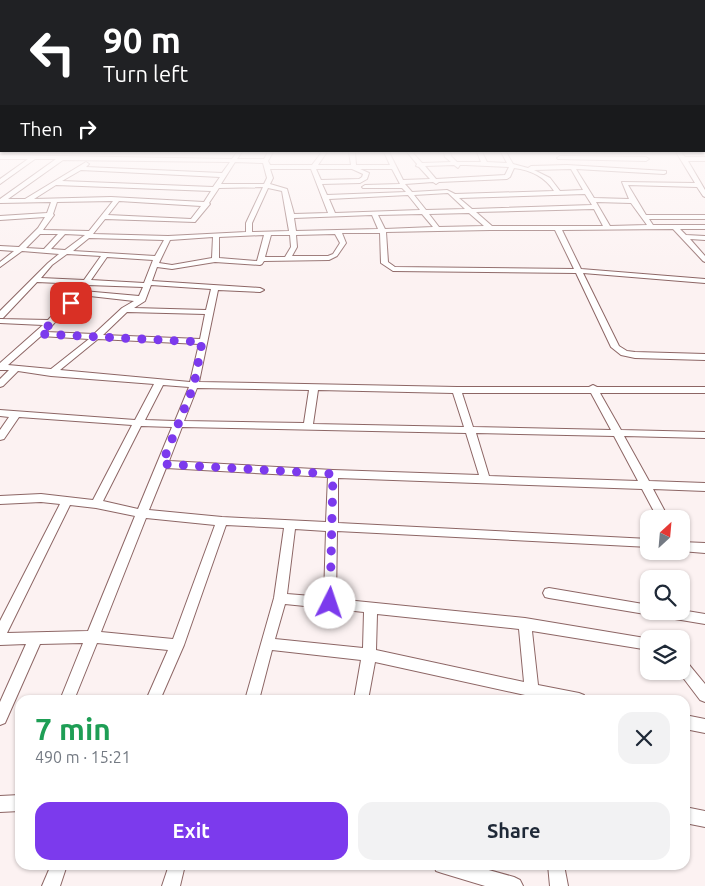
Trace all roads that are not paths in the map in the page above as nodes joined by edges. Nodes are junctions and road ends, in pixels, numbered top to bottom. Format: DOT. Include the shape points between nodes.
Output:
graph roads {
  1 [pos="13,193"];
  2 [pos="39,193"];
  3 [pos="93,193"];
  4 [pos="115,193"];
  5 [pos="213,193"];
  6 [pos="264,193"];
  7 [pos="286,193"];
  8 [pos="326,193"];
  9 [pos="368,193"];
  10 [pos="423,193"];
  11 [pos="449,193"];
  12 [pos="500,193"];
  13 [pos="508,193"];
  14 [pos="588,193"];
  15 [pos="629,193"];
  16 [pos="411,194"];
  17 [pos="486,194"];
  18 [pos="370,196"];
  19 [pos="454,196"];
  20 [pos="327,197"];
  21 [pos="55,200"];
  22 [pos="89,200"];
  23 [pos="114,200"];
  24 [pos="591,200"];
  25 [pos="1,201"];
  26 [pos="633,201"];
  27 [pos="26,202"];
  28 [pos="168,202"];
  29 [pos="207,204"];
  30 [pos="594,207"];
  31 [pos="163,208"];
  32 [pos="470,210"];
  33 [pos="520,210"];
  34 [pos="426,212"];
  35 [pos="158,214"];
  36 [pos="332,214"];
  37 [pos="374,214"];
  38 [pos="51,215"];
  39 [pos="291,216"];
  40 [pos="643,216"];
  41 [pos="104,217"];
  42 [pos="705,217"];
  43 [pos="0,218"];
  44 [pos="129,218"];
  45 [pos="154,220"];
  46 [pos="193,221"];
  47 [pos="651,227"];
  48 [pos="675,227"];
  49 [pos="705,227"];
  50 [pos="490,228"];
  51 [pos="608,228"];
  52 [pos="558,229"];
  53 [pos="438,230"];
  54 [pos="119,231"];
  55 [pos="41,232"];
  56 [pos="64,232"];
  57 [pos="384,232"];
  58 [pos="338,233"];
  59 [pos="90,234"];
  60 [pos="268,234"];
  61 [pos="293,234"];
  62 [pos="249,235"];
  63 [pos="216,236"];
  64 [pos="685,237"];
  65 [pos="152,238"];
  66 [pos="168,238"];
  67 [pos="188,238"];
  68 [pos="705,238"];
  69 [pos="0,248"];
  70 [pos="22,249"];
  71 [pos="46,251"];
  72 [pos="68,253"];
  73 [pos="105,255"];
  74 [pos="140,257"];
  75 [pos="157,258"];
  76 [pos="261,258"];
  77 [pos="288,258"];
  78 [pos="215,260"];
  79 [pos="705,260"];
  80 [pos="0,265"];
  81 [pos="579,270"];
  82 [pos="35,280"];
  83 [pos="705,280"];
  84 [pos="89,282"];
  85 [pos="148,284"];
  86 [pos="215,287"];
  87 [pos="260,290"];
  88 [pos="80,293"];
  89 [pos="142,299"];
  90 [pos="125,310"];
  91 [pos="209,312"];
  92 [pos="0,316"];
  93 [pos="0,321"];
  94 [pos="51,323"];
  95 [pos="40,334"];
  96 [pos="96,337"];
  97 [pos="202,342"];
  98 [pos="705,357"];
  99 [pos="0,367"];
  100 [pos="15,368"];
  101 [pos="51,373"];
  102 [pos="159,383"];
  103 [pos="0,384"];
  104 [pos="194,385"];
  105 [pos="314,388"];
  106 [pos="593,388"];
  107 [pos="457,390"];
  108 [pos="705,390"];
  109 [pos="0,413"];
  110 [pos="16,414"];
  111 [pos="140,424"];
  112 [pos="176,424"];
  113 [pos="308,426"];
  114 [pos="468,429"];
  115 [pos="617,433"];
  116 [pos="705,435"];
  117 [pos="0,437"];
  118 [pos="162,464"];
  119 [pos="333,474"];
  120 [pos="485,479"];
  121 [pos="645,485"];
  122 [pos="705,488"];
  123 [pos="0,500"];
  124 [pos="67,501"];
  125 [pos="96,504"];
  126 [pos="659,510"];
  127 [pos="143,514"];
  128 [pos="222,521"];
  129 [pos="290,525"];
  130 [pos="332,528"];
  131 [pos="640,543"];
  132 [pos="690,547"];
  133 [pos="705,548"];
  134 [pos="549,593"];
  135 [pos="280,598"];
  136 [pos="330,603"];
  137 [pos="371,608"];
  138 [pos="640,608"];
  139 [pos="690,616"];
  140 [pos="705,618"];
  141 [pos="525,624"];
  142 [pos="0,634"];
  143 [pos="93,637"];
  144 [pos="0,639"];
  145 [pos="35,640"];
  146 [pos="640,643"];
  147 [pos="177,644"];
  148 [pos="268,644"];
  149 [pos="369,655"];
  150 [pos="690,676"];
  151 [pos="69,695"];
  152 [pos="155,695"];
  153 [pos="253,695"];
  154 [pos="362,695"];
  155 [pos="532,695"];
  156 [pos="705,695"];
  157 [pos="0,718"];
  158 [pos="690,723"];
  159 [pos="705,726"];
  160 [pos="15,803"];
  161 [pos="0,804"];
  162 [pos="690,816"];
  163 [pos="705,819"];
  164 [pos="57,870"];
  165 [pos="176,870"];
  166 [pos="459,870"];
  167 [pos="557,870"];
  168 [pos="51,886"];
  169 [pos="171,886"];
  170 [pos="514,886"];
  171 [pos="559,886"];
  1 -- 25 [label="street"];
  2 -- 27 [label="street"];
  3 -- 22 [label="street"];
  4 -- 23 [label="street"];
  5 -- 29 [label="street"];
  6 -- 62 [label="street" via="250,223"];
  7 -- 39 [label="street"];
  8 -- 20 [label="street"];
  9 -- 18 [label="street"];
  10 -- 16 [label="street"];
  11 -- 19 [label="street"];
  12 -- 17 [label="street"];
  13 -- 33 [label="street"];
  14 -- 24 [label="street"];
  15 -- 26 [label="street"];
  16 -- 18 [label="street"];
  16 -- 34 [label="street"];
  17 -- 19 [label="street"];
  18 -- 20 [label="street"];
  19 -- 32 [label="street"];
  20 -- 36 [label="street"];
  21 -- 22 [label="street"];
  21 -- 27 [label="street"];
  21 -- 38 [label="street"];
  22 -- 23 [label="street"];
  23 -- 28 [label="street"];
  23 -- 41 [label="street"];
  24 -- 26 [label="street"];
  24 -- 30 [label="street"];
  25 -- 27 [label="street"];
  26 -- 40 [label="street"];
  28 -- 29 [label="street"];
  28 -- 31 [label="street"];
  29 -- 46 [label="street"];
  30 -- 33 [label="street"];
  30 -- 51 [label="street"];
  32 -- 33 [label="street"];
  32 -- 34 [label="street"];
  32 -- 50 [label="street"];
  34 -- 37 [label="street"];
  34 -- 53 [label="street"];
  35 -- 45 [label="street"];
  36 -- 37 [label="street"];
  36 -- 39 [label="street"];
  37 -- 57 [label="street"];
  38 -- 43 [label="street"];
  38 -- 55 [label="street"];
  39 -- 61 [label="street"];
  40 -- 42 [label="street"];
  40 -- 47 [label="street"];
  41 -- 44 [label="street"];
  41 -- 59 [label="street"];
  44 -- 45 [label="street"];
  44 -- 54 [label="street"];
  45 -- 46 [label="street"];
  46 -- 67 [label="street"];
  47 -- 48 [label="street"];
  47 -- 51 [label="street"];
  48 -- 49 [label="street"];
  48 -- 64 [label="street"];
  50 -- 52 [label="street"];
  50 -- 53 [label="street"];
  51 -- 52 [label="street"];
  52 -- 81 [label="street"];
  53 -- 57 [label="street"];
  54 -- 59 [label="street"];
  54 -- 65 [label="street"];
  55 -- 56 [label="street"];
  55 -- 70 [label="street"];
  56 -- 59 [label="street"];
  56 -- 71 [label="street"];
  57 -- 58 [label="street"];
  57 -- 81 [label="street" via="384,263 393,268"];
  58 -- 61 [label="street"];
  58 -- 77 [label="street" via="343,243 334,257"];
  59 -- 72 [label="street"];
  60 -- 61 [label="street"];
  60 -- 62 [label="street"];
  60 -- 76 [label="street"];
  61 -- 77 [label="street" via="294,247"];
  62 -- 63 [label="street"];
  63 -- 67 [label="street"];
  63 -- 78 [label="street"];
  64 -- 68 [label="street"];
  64 -- 79 [label="street"];
  65 -- 66 [label="street"];
  65 -- 74 [label="street"];
  66 -- 67 [label="street"];
  66 -- 75 [label="street"];
  69 -- 70 [label="street"];
  70 -- 71 [label="street"];
  70 -- 80 [label="street"];
  71 -- 72 [label="street"];
  72 -- 73 [label="street"];
  72 -- 82 [label="street" via="50,264"];
  73 -- 74 [label="street"];
  73 -- 84 [label="street"];
  74 -- 75 [label="street"];
  75 -- 78 [label="street" via="154,265 172,267"];
  75 -- 85 [label="street"];
  76 -- 77 [label="street"];
  76 -- 78 [label="street" via="260,263"];
  81 -- 83 [label="street"];
  81 -- 98 [label="street" via="615,347 624,353"];
  82 -- 84 [label="street"];
  82 -- 92 [label="street"];
  84 -- 85 [label="street"];
  84 -- 88 [label="street"];
  85 -- 86 [label="street"];
  85 -- 89 [label="street"];
  86 -- 87 [label="street"];
  86 -- 91 [label="street"];
  88 -- 89 [label="street"];
  88 -- 94 [label="street"];
  89 -- 90 [label="street"];
  90 -- 91 [label="street"];
  90 -- 96 [label="street"];
  91 -- 97 [label="street"];
  93 -- 94 [label="street"];
  94 -- 95 [label="street"];
  95 -- 96 [label="street"];
  95 -- 99 [label="street"];
  96 -- 97 [label="street"];
  96 -- 101 [label="street"];
  97 -- 104 [label="street"];
  99 -- 100 [label="street"];
  100 -- 101 [label="street"];
  100 -- 103 [label="street"];
  101 -- 102 [label="street"];
  102 -- 104 [label="street"];
  102 -- 111 [label="street"];
  104 -- 105 [label="street"];
  104 -- 112 [label="street"];
  105 -- 107 [label="street"];
  105 -- 113 [label="street"];
  106 -- 107 [label="street"];
  106 -- 108 [label="street"];
  106 -- 115 [label="street"];
  107 -- 114 [label="street"];
  109 -- 110 [label="street"];
  110 -- 111 [label="street"];
  110 -- 117 [label="street"];
  111 -- 112 [label="street"];
  111 -- 125 [label="street"];
  112 -- 113 [label="street"];
  112 -- 118 [label="street"];
  113 -- 114 [label="street"];
  114 -- 115 [label="street"];
  114 -- 120 [label="street"];
  115 -- 116 [label="street"];
  115 -- 121 [label="street"];
  118 -- 119 [label="street"];
  118 -- 127 [label="street"];
  119 -- 120 [label="street"];
  119 -- 130 [label="street"];
  120 -- 121 [label="street"];
  121 -- 122 [label="street"];
  121 -- 126 [label="street"];
  123 -- 124 [label="street" via="41,498"];
  124 -- 125 [label="street"];
  124 -- 142 [label="street"];
  125 -- 127 [label="street"];
  127 -- 128 [label="street"];
  127 -- 143 [label="street"];
  128 -- 129 [label="street"];
  128 -- 147 [label="street"];
  129 -- 130 [label="street"];
  129 -- 135 [label="street"];
  130 -- 131 [label="street"];
  130 -- 136 [label="street"];
  132 -- 133 [label="street"];
  134 -- 138 [label="street"];
  135 -- 136 [label="street"];
  135 -- 148 [label="street"];
  136 -- 137 [label="street"];
  137 -- 141 [label="street"];
  137 -- 149 [label="street"];
  139 -- 140 [label="street"];
  141 -- 146 [label="street"];
  141 -- 155 [label="street"];
  143 -- 145 [label="street"];
  143 -- 147 [label="street"];
  143 -- 151 [label="street"];
  144 -- 145 [label="street"];
  145 -- 157 [label="street"];
  147 -- 152 [label="street"];
  148 -- 149 [label="street"];
  148 -- 153 [label="street"];
  149 -- 154 [label="street"];
  149 -- 155 [label="street"];
  150 -- 156 [label="street"];
  158 -- 159 [label="street"];
  160 -- 161 [label="street"];
  162 -- 163 [label="street"];
  164 -- 168 [label="street"];
  165 -- 169 [label="street"];
  166 -- 170 [label="street"];
  167 -- 171 [label="street"];
}
